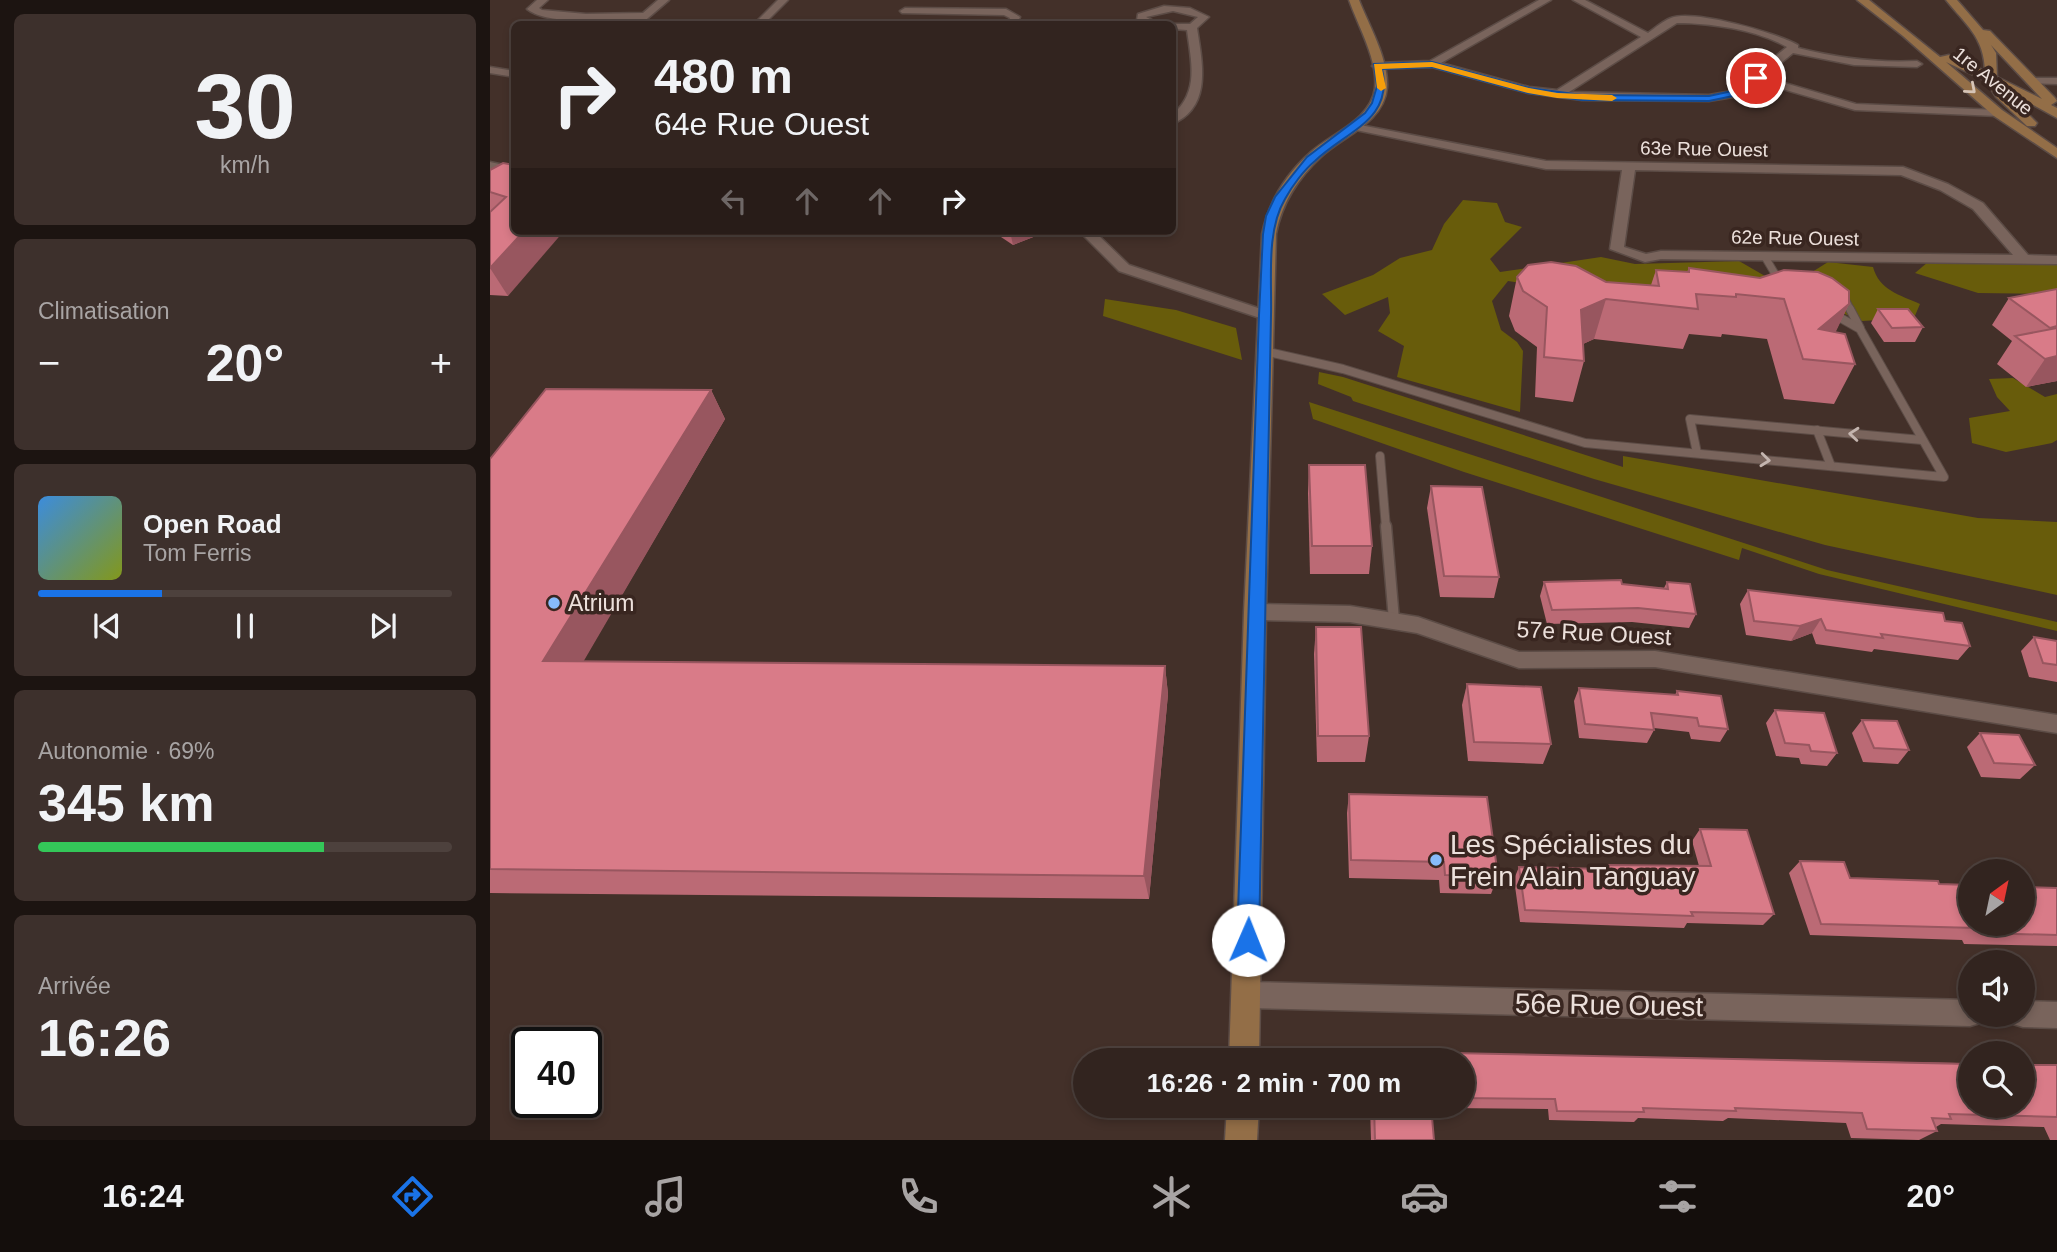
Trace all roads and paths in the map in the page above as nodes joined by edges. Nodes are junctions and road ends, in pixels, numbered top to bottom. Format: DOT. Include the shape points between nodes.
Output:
graph roads {
  1 [pos="544,0"];
  2 [pos="664,0"];
  3 [pos="783,0"];
  4 [pos="913,0"];
  5 [pos="1353,0"];
  6 [pos="1546,0"];
  7 [pos="1578,0"];
  8 [pos="1863,0"];
  9 [pos="1951,0"];
  10 [pos="646,16"];
  11 [pos="639,21"];
  12 [pos="762,21"];
  13 [pos="1013,21"];
  14 [pos="1146,21"];
  15 [pos="1176,26"];
  16 [pos="1192,27"];
  17 [pos="1976,27"];
  18 [pos="1907,34"];
  19 [pos="1647,36"];
  20 [pos="1792,50"];
  21 [pos="1432,64"];
  22 [pos="1917,64"];
  23 [pos="1377,66"];
  24 [pos="490,70"];
  25 [pos="511,74"];
  26 [pos="1756,78"];
  27 [pos="1992,79"];
  28 [pos="2031,81"];
  29 [pos="2057,81"];
  30 [pos="1557,95"];
  31 [pos="2057,107"];
  32 [pos="1998,113"];
  33 [pos="2057,114"];
  34 [pos="1176,117"];
  35 [pos="1355,127"];
  36 [pos="2057,148"];
  37 [pos="2057,154"];
  38 [pos="490,166"];
  39 [pos="1629,167"];
  40 [pos="490,181"];
  41 [pos="1090,235"];
  42 [pos="1765,257"];
  43 [pos="2024,260"];
  44 [pos="2057,260"];
  45 [pos="1838,284"];
  46 [pos="1791,287"];
  47 [pos="1824,314"];
  48 [pos="1265,315"];
  49 [pos="1860,329"];
  50 [pos="1264,351"];
  51 [pos="1817,430"];
  52 [pos="1922,440"];
  53 [pos="1697,453"];
  54 [pos="1380,456"];
  55 [pos="1831,466"];
  56 [pos="1255,612"];
  57 [pos="1394,620"];
  58 [pos="2057,724"];
  59 [pos="1247,995"];
  60 [pos="1958,1013"];
  61 [pos="2035,1014"];
  62 [pos="2057,1015"];
  63 [pos="1245,1048"];
  64 [pos="1242,1118"];
  65 [pos="1241,1140"];
  1 -- 10 [label="street" via="532,9 552,15"];
  2 -- 10 [label="street"];
  3 -- 12 [label="street"];
  4 -- 13 [label="street" via="902,14 1006,12 1015,17"];
  5 -- 23 [label="street"];
  6 -- 21 [label="street"];
  7 -- 19 [label="street"];
  8 -- 18 [label="street, 1re Avenue"];
  9 -- 17 [label="street"];
  10 -- 11 [label="street"];
  14 -- 16 [label="street" via="1141,16 1154,11 1201,14 1204,17"];
  15 -- 16 [label="street"];
  16 -- 34 [label="street" via="1198,89 1194,101"];
  17 -- 27 [label="street" via="1990,53"];
  17 -- 28 [label="street"];
  18 -- 27 [label="street, 1re Avenue"];
  18 -- 32 [label="street, 1re Avenue, one-way"];
  19 -- 20 [label="street" via="1668,22 1692,19 1778,38 1791,44"];
  19 -- 30 [label="street"];
  20 -- 22 [label="street" via="1845,63"];
  20 -- 26 [label="street"];
  21 -- 23 [label="street"];
  21 -- 30 [label="street"];
  23 -- 35 [label="street" via="1382,86 1377,104"];
  24 -- 25 [label="street"];
  26 -- 30 [label="street" via="1735,93 1709,98"];
  26 -- 32 [label="street" via="1855,107"];
  27 -- 33 [label="street, 1re Avenue"];
  27 -- 36 [label="street" via="2000,94"];
  28 -- 29 [label="street"];
  28 -- 31 [label="street"];
  32 -- 37 [label="street, 1re Avenue"];
  35 -- 39 [label="street, 63e Rue Ouest" via="1546,165"];
  35 -- 48 [label="street" via="1311,159 1280,197 1269,234"];
  38 -- 40 [label="street" via="511,170"];
  39 -- 42 [label="street, 62e Rue Ouest" via="1617,249 1645,258"];
  39 -- 43 [label="street, 63e Rue Ouest" via="1903,171 1978,205"];
  41 -- 48 [label="street" via="1124,268"];
  42 -- 43 [label="street, 62e Rue Ouest"];
  42 -- 46 [label="lane" via="1779,282"];
  43 -- 44 [label="street, 62e Rue Ouest"];
  45 -- 49 [label="lane"];
  47 -- 49 [label="lane"];
  48 -- 50 [label="street"];
  49 -- 52 [label="lane"];
  50 -- 53 [label="lane" via="1343,369 1585,443"];
  50 -- 56 [label="street"];
  52 -- 51 [label="lane, one-way"];
  51 -- 53 [label="lane" via="1690,419"];
  51 -- 55 [label="lane"];
  52 -- 55 [label="lane" via="1944,477"];
  53 -- 55 [label="lane, one-way"];
  54 -- 57 [label="lane"];
  56 -- 57 [label="street, 57e Rue Ouest"];
  56 -- 59 [label="street"];
  57 -- 58 [label="street, 57e Rue Ouest" via="1519,660 1655,659"];
  59 -- 60 [label="street, 56e Rue Ouest"];
  59 -- 63 [label="street"];
  61 -- 62 [label="street"];
  64 -- 65 [label="street"];
}
